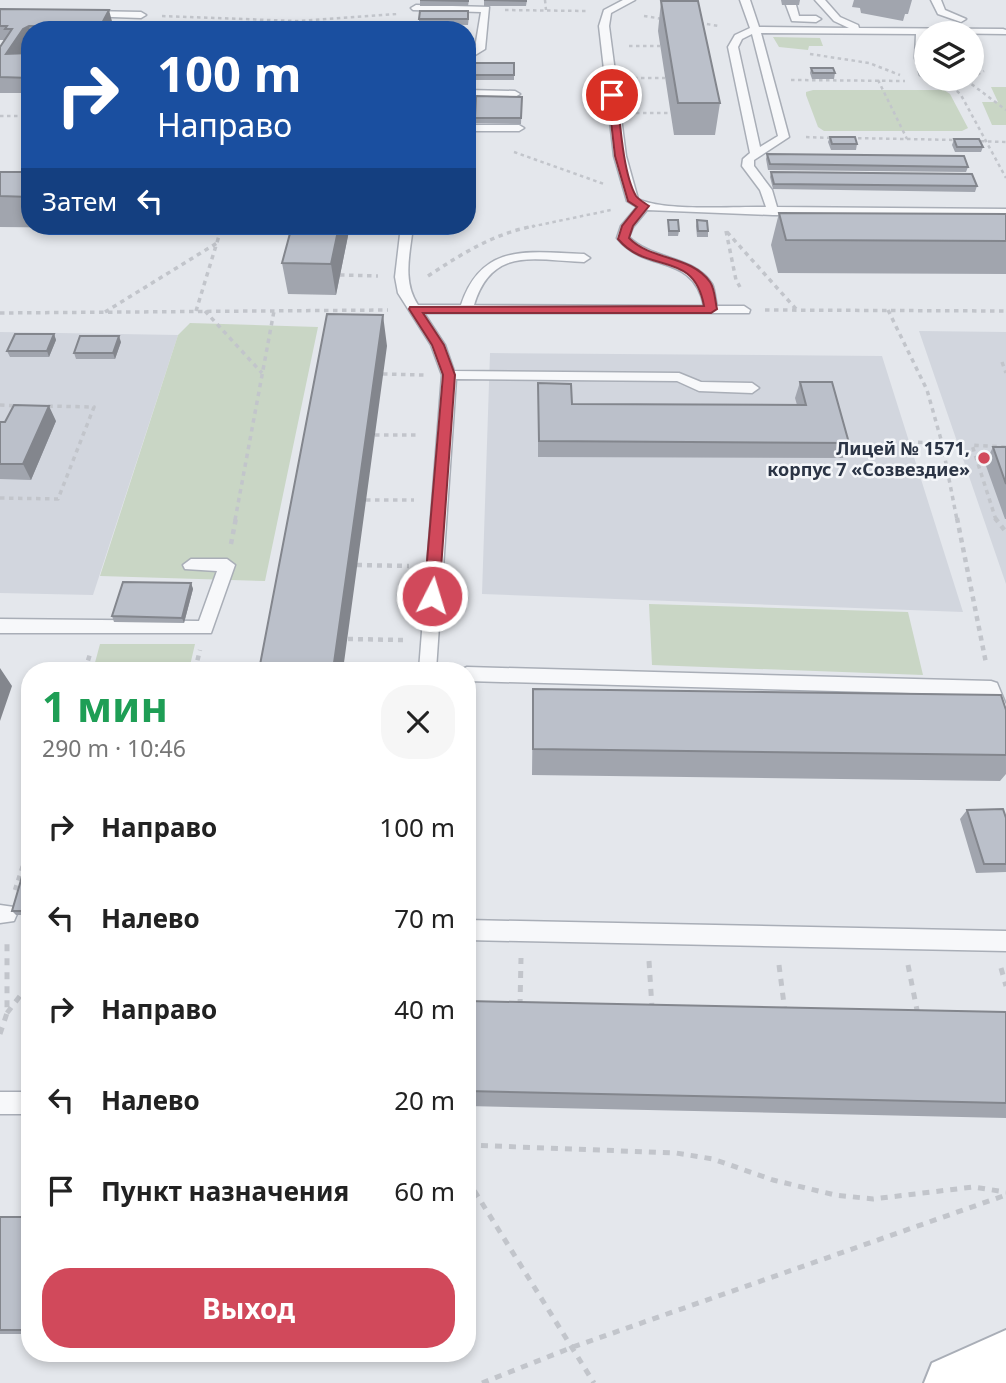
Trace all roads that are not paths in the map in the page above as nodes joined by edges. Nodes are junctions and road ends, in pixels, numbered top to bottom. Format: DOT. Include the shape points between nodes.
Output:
graph roads {
  1 [pos="630,0"];
  2 [pos="745,0"];
  3 [pos="820,0"];
  4 [pos="936,0"];
  5 [pos="791,5"];
  6 [pos="480,6"];
  7 [pos="415,8"];
  8 [pos="79,14"];
  9 [pos="141,15"];
  10 [pos="836,19"];
  11 [pos="965,21"];
  12 [pos="754,30"];
  13 [pos="856,30"];
  14 [pos="914,31"];
  15 [pos="476,33"];
  16 [pos="482,33"];
  17 [pos="984,33"];
  18 [pos="1005,34"];
  19 [pos="476,51"];
  20 [pos="476,93"];
  21 [pos="515,93"];
  22 [pos="476,128"];
  23 [pos="519,128"];
  24 [pos="756,154"];
  25 [pos="752,173"];
  26 [pos="766,173"];
  27 [pos="644,206"];
  28 [pos="773,211"];
  29 [pos="1006,213"];
  30 [pos="406,235"];
  31 [pos="584,258"];
  32 [pos="415,309"];
  33 [pos="467,309"];
  34 [pos="711,309"];
  35 [pos="744,310"];
  36 [pos="449,375"];
  37 [pos="752,388"];
  38 [pos="191,565"];
  39 [pos="0,626"];
  40 [pos="427,662"];
  41 [pos="476,674"];
  42 [pos="1006,729"];
  43 [pos="476,930"];
  44 [pos="1006,941"];
  45 [pos="0,1103"];
  46 [pos="21,1103"];
  47 [pos="1006,1358"];
  48 [pos="952,1383"];
  1 -- 27 [label="lane" via="607,12 604,26 620,156 633,201"];
  2 -- 12 [label="lane"];
  3 -- 10 [label="lane"];
  4 -- 11 [label="lane" via="941,12"];
  5 -- 10 [label="lane" via="795,19"];
  6 -- 7 [label="lane"];
  6 -- 16 [label="lane"];
  8 -- 9 [label="lane"];
  10 -- 13 [label="lane" via="854,24"];
  12 -- 13 [label="lane"];
  12 -- 24 [label="lane" via="738,37 733,47"];
  12 -- 24 [label="lane" via="784,137"];
  13 -- 14 [label="lane"];
  15 -- 16 [label="lane"];
  16 -- 19 [label="lane"];
  17 -- 18 [label="lane"];
  20 -- 21 [label="lane"];
  22 -- 23 [label="lane"];
  24 -- 25 [label="lane" via="749,159"];
  25 -- 26 [label="lane"];
  25 -- 28 [label="lane" via="766,190"];
  27 -- 28 [label="lane"];
  27 -- 34 [label="lane" via="627,226 624,239 636,251 687,268 706,285"];
  28 -- 29 [label="lane"];
  30 -- 32 [label="lane" via="401,276 404,293"];
  31 -- 33 [label="lane" via="497,261 482,271 470,290"];
  32 -- 33 [label="lane"];
  32 -- 36 [label="lane" via="438,345"];
  33 -- 34 [label="lane"];
  34 -- 35 [label="lane"];
  36 -- 37 [label="lane" via="679,377 699,386"];
  36 -- 40 [label="lane"];
  38 -- 39 [label="lane" via="227,565 205,628"];
  41 -- 42 [label="lane" via="991,688"];
  43 -- 44 [label="lane"];
  45 -- 46 [label="lane"];
  47 -- 48 [label="street"];
}
